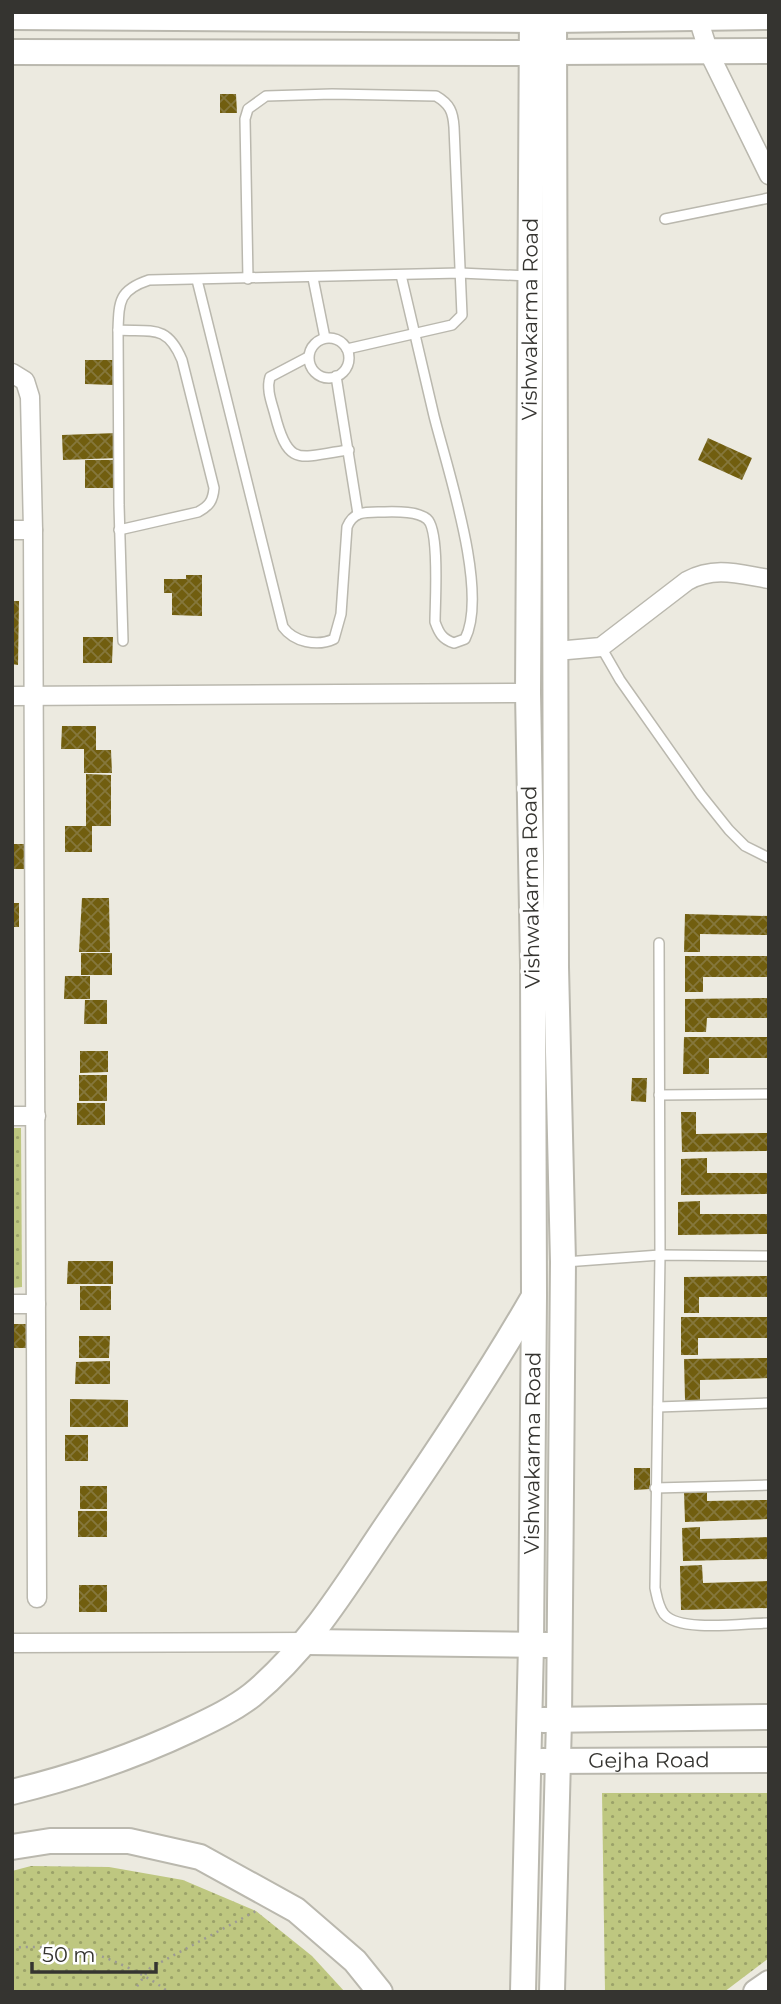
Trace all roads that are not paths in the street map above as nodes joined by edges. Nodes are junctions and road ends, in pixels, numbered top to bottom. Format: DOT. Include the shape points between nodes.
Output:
graph roads {
  1 [pos="543,16"];
  2 [pos="12,17"];
  3 [pos="769,17"];
  4 [pos="698,18"];
  5 [pos="463,31"];
  6 [pos="769,51"];
  7 [pos="12,52"];
  8 [pos="543,52"];
  9 [pos="709,53"];
  10 [pos="769,175"];
  11 [pos="769,198"];
  12 [pos="665,219"];
  13 [pos="460,273"];
  14 [pos="401,275"];
  15 [pos="531,276"];
  16 [pos="313,278"];
  17 [pos="197,279"];
  18 [pos="248,279"];
  19 [pos="118,330"];
  20 [pos="414,334"];
  21 [pos="325,338"];
  22 [pos="347,349"];
  23 [pos="309,357"];
  24 [pos="12,373"];
  25 [pos="336,376"];
  26 [pos="349,450"];
  27 [pos="358,514"];
  28 [pos="12,530"];
  29 [pos="33,530"];
  30 [pos="120,530"];
  31 [pos="769,579"];
  32 [pos="123,641"];
  33 [pos="601,647"];
  34 [pos="556,651"];
  35 [pos="528,693"];
  36 [pos="12,696"];
  37 [pos="34,696"];
  38 [pos="530,838"];
  39 [pos="556,840"];
  40 [pos="769,858"];
  41 [pos="659,943"];
  42 [pos="769,1094"];
  43 [pos="659,1095"];
  44 [pos="12,1116"];
  45 [pos="36,1116"];
  46 [pos="660,1255"];
  47 [pos="769,1256"];
  48 [pos="563,1262"];
  49 [pos="534,1296"];
  50 [pos="12,1304"];
  51 [pos="36,1304"];
  52 [pos="769,1403"];
  53 [pos="658,1407"];
  54 [pos="769,1485"];
  55 [pos="655,1488"];
  56 [pos="37,1598"];
  57 [pos="769,1623"];
  58 [pos="307,1642"];
  59 [pos="12,1643"];
  60 [pos="531,1644"];
  61 [pos="560,1646"];
  62 [pos="769,1717"];
  63 [pos="529,1720"];
  64 [pos="559,1720"];
  65 [pos="769,1760"];
  66 [pos="558,1761"];
  67 [pos="527,1762"];
  68 [pos="12,1792"];
  69 [pos="12,1847"];
  70 [pos="769,1983"];
  71 [pos="380,1992"];
  72 [pos="523,1992"];
  73 [pos="552,1992"];
  74 [pos="756,1992"];
  1 -- 4 [label="main road"];
  1 -- 5 [label="main road"];
  1 -- 8 [label="main road, Vishwakarma Road"];
  2 -- 5 [label="main road"];
  3 -- 4 [label="main road"];
  4 -- 9 [label="street"];
  5 -- 7 [label="main road"];
  5 -- 8 [label="main road"];
  6 -- 9 [label="main road"];
  8 -- 9 [label="main road"];
  8 -- 15 [label="main road, Vishwakarma Road"];
  8 -- 34 [label="main road, Vishwakarma Road"];
  9 -- 10 [label="street"];
  11 -- 12 [label="lane"];
  13 -- 14 [label="lane"];
  13 -- 15 [label="lane"];
  13 -- 18 [label="lane" via="454,127 447,103 436,96 332,94 266,96 248,109"];
  13 -- 20 [label="lane" via="463,308 459,320"];
  14 -- 16 [label="lane"];
  14 -- 20 [label="lane"];
  15 -- 35 [label="main road, Vishwakarma Road"];
  16 -- 18 [label="lane"];
  16 -- 21 [label="lane"];
  17 -- 18 [label="lane"];
  17 -- 19 [label="lane" via="149,280 133,286 119,305"];
  17 -- 27 [label="lane" via="284,627 297,640 334,639 341,614 347,527"];
  19 -- 30 [label="lane"];
  19 -- 30 [label="lane" via="161,332 177,347 214,488 213,499 198,512"];
  20 -- 22 [label="lane"];
  20 -- 27 [label="lane" via="462,521 473,610 466,639 454,643 438,632 434,539 426,518 387,512"];
  21 -- 22 [label="lane" via="338,340"];
  21 -- 23 [label="lane" via="313,345"];
  22 -- 25 [label="lane" via="348,362"];
  23 -- 25 [label="lane" via="317,374"];
  23 -- 26 [label="lane" via="270,377 269,392 281,438 295,455"];
  24 -- 29 [label="street" via="25,381 30,397"];
  25 -- 26 [label="lane"];
  26 -- 27 [label="lane"];
  28 -- 29 [label="street"];
  29 -- 37 [label="street"];
  30 -- 32 [label="lane"];
  31 -- 33 [label="street" via="701,573"];
  33 -- 34 [label="street"];
  33 -- 40 [label="lane" via="701,795 745,846"];
  34 -- 39 [label="main road, Vishwakarma Road"];
  35 -- 37 [label="street"];
  35 -- 38 [label="main road, Vishwakarma Road"];
  36 -- 37 [label="street"];
  37 -- 45 [label="street"];
  38 -- 39 [label="main road"];
  38 -- 49 [label="main road, Vishwakarma Road"];
  39 -- 48 [label="main road, Vishwakarma Road"];
  41 -- 43 [label="lane"];
  42 -- 43 [label="lane"];
  43 -- 46 [label="lane"];
  44 -- 45 [label="street"];
  45 -- 51 [label="street"];
  46 -- 47 [label="lane"];
  46 -- 48 [label="lane"];
  46 -- 53 [label="lane"];
  48 -- 61 [label="main road, Vishwakarma Road"];
  49 -- 58 [label="main road" via="492,1368"];
  49 -- 60 [label="main road, Vishwakarma Road"];
  50 -- 51 [label="street"];
  51 -- 56 [label="street"];
  52 -- 53 [label="lane"];
  53 -- 55 [label="lane"];
  54 -- 55 [label="lane"];
  55 -- 57 [label="lane" via="654,1588 665,1615 688,1625"];
  58 -- 59 [label="street"];
  58 -- 60 [label="main road"];
  58 -- 68 [label="main road" via="251,1695 218,1716 137,1753"];
  60 -- 61 [label="main road"];
  60 -- 63 [label="main road, Vishwakarma Road"];
  61 -- 64 [label="main road, Vishwakarma Road"];
  62 -- 64 [label="main road, Gejha Road"];
  63 -- 64 [label="main road, Gejha Road"];
  63 -- 67 [label="main road, Vishwakarma Road"];
  64 -- 66 [label="main road, Vishwakarma Road"];
  65 -- 66 [label="main road, Gejha Road"];
  66 -- 67 [label="main road, Gejha Road"];
  66 -- 73 [label="main road, Vishwakarma Road"];
  67 -- 72 [label="main road, Vishwakarma Road"];
  69 -- 71 [label="main road" via="50,1841 129,1841 200,1857 296,1910 355,1961"];
  70 -- 74 [label="main road"];
}
